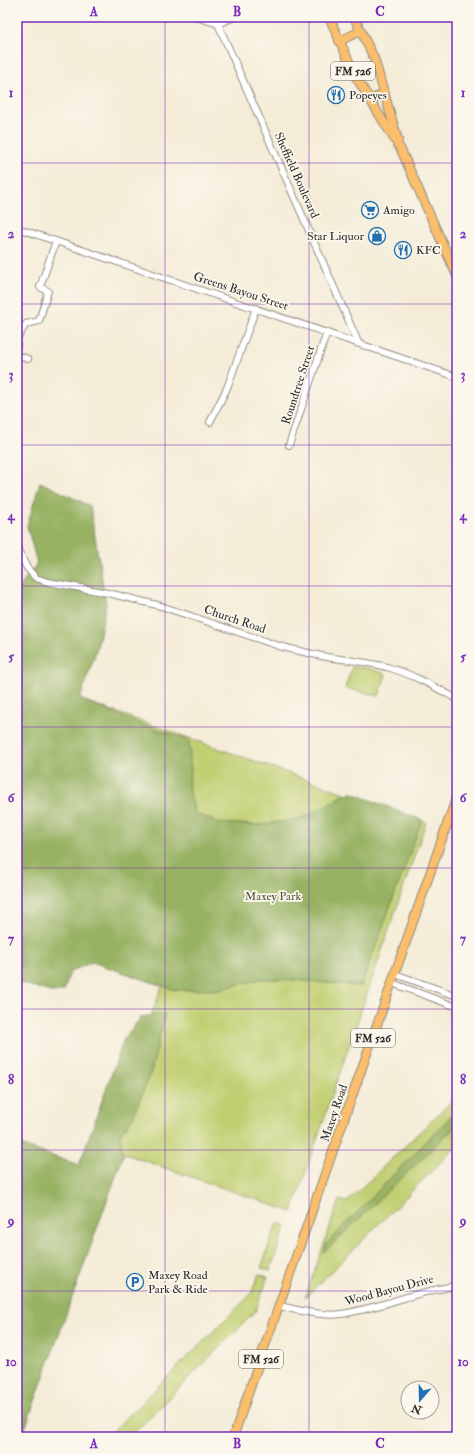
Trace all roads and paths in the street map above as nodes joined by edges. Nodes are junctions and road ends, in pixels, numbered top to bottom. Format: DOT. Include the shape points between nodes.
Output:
graph roads {
  1 [pos="196,17"];
  2 [pos="215,17"];
  3 [pos="234,17"];
  4 [pos="329,17"];
  5 [pos="354,17"];
  6 [pos="218,24"];
  7 [pos="361,31"];
  8 [pos="339,41"];
  9 [pos="385,93"];
  10 [pos="370,100"];
  11 [pos="401,150"];
  12 [pos="17,228"];
  13 [pos="56,241"];
  14 [pos="457,276"];
  15 [pos="256,308"];
  16 [pos="327,332"];
  17 [pos="358,342"];
  18 [pos="17,347"];
  19 [pos="17,355"];
  20 [pos="28,359"];
  21 [pos="457,377"];
  22 [pos="210,422"];
  23 [pos="289,445"];
  24 [pos="17,548"];
  25 [pos="457,699"];
  26 [pos="457,796"];
  27 [pos="395,974"];
  28 [pos="392,984"];
  29 [pos="457,996"];
  30 [pos="457,1007"];
  31 [pos="457,1286"];
  32 [pos="280,1306"];
  33 [pos="457,1425"];
  34 [pos="233,1437"];
  35 [pos="453,1437"];
  1 -- 6 [label="street"];
  2 -- 6 [label="street, Sheffield Boulevard"];
  3 -- 6 [label="street"];
  4 -- 8 [label="main road, FM 526"];
  5 -- 7 [label="main road, FM 526"];
  6 -- 17 [label="street, Sheffield Boulevard"];
  7 -- 8 [label="main road"];
  7 -- 9 [label="main road, FM 526" via="374,58"];
  8 -- 10 [label="main road, FM 526"];
  9 -- 10 [label="main road"];
  9 -- 11 [label="main road, FM 526"];
  10 -- 11 [label="main road, FM 526"];
  11 -- 14 [label="main road, FM 526"];
  12 -- 13 [label="street, Greens Bayou Street"];
  13 -- 15 [label="street, Greens Bayou Street"];
  13 -- 18 [label="street" via="40,287 48,291 39,321 26,324 17,339"];
  15 -- 16 [label="street, Greens Bayou Street"];
  15 -- 22 [label="street" via="227,388"];
  16 -- 17 [label="street, Greens Bayou Street"];
  16 -- 23 [label="street, Roundtree Street"];
  17 -- 21 [label="street, Greens Bayou Street"];
  19 -- 20 [label="street"];
  24 -- 25 [label="street, Church Road" via="27,568 36,578 108,592 161,606 279,646 388,667"];
  26 -- 27 [label="main road, Maxey Road / FM 526"];
  27 -- 28 [label="main road, Maxey Road / FM 526"];
  27 -- 29 [label="street"];
  28 -- 30 [label="street"];
  28 -- 32 [label="main road, Maxey Road / FM 526"];
  31 -- 32 [label="street, Wood Bayou Drive" via="340,1315 306,1312"];
  32 -- 34 [label="main road, Maxey Road / FM 526"];
  33 -- 35 [label="street"];
}
